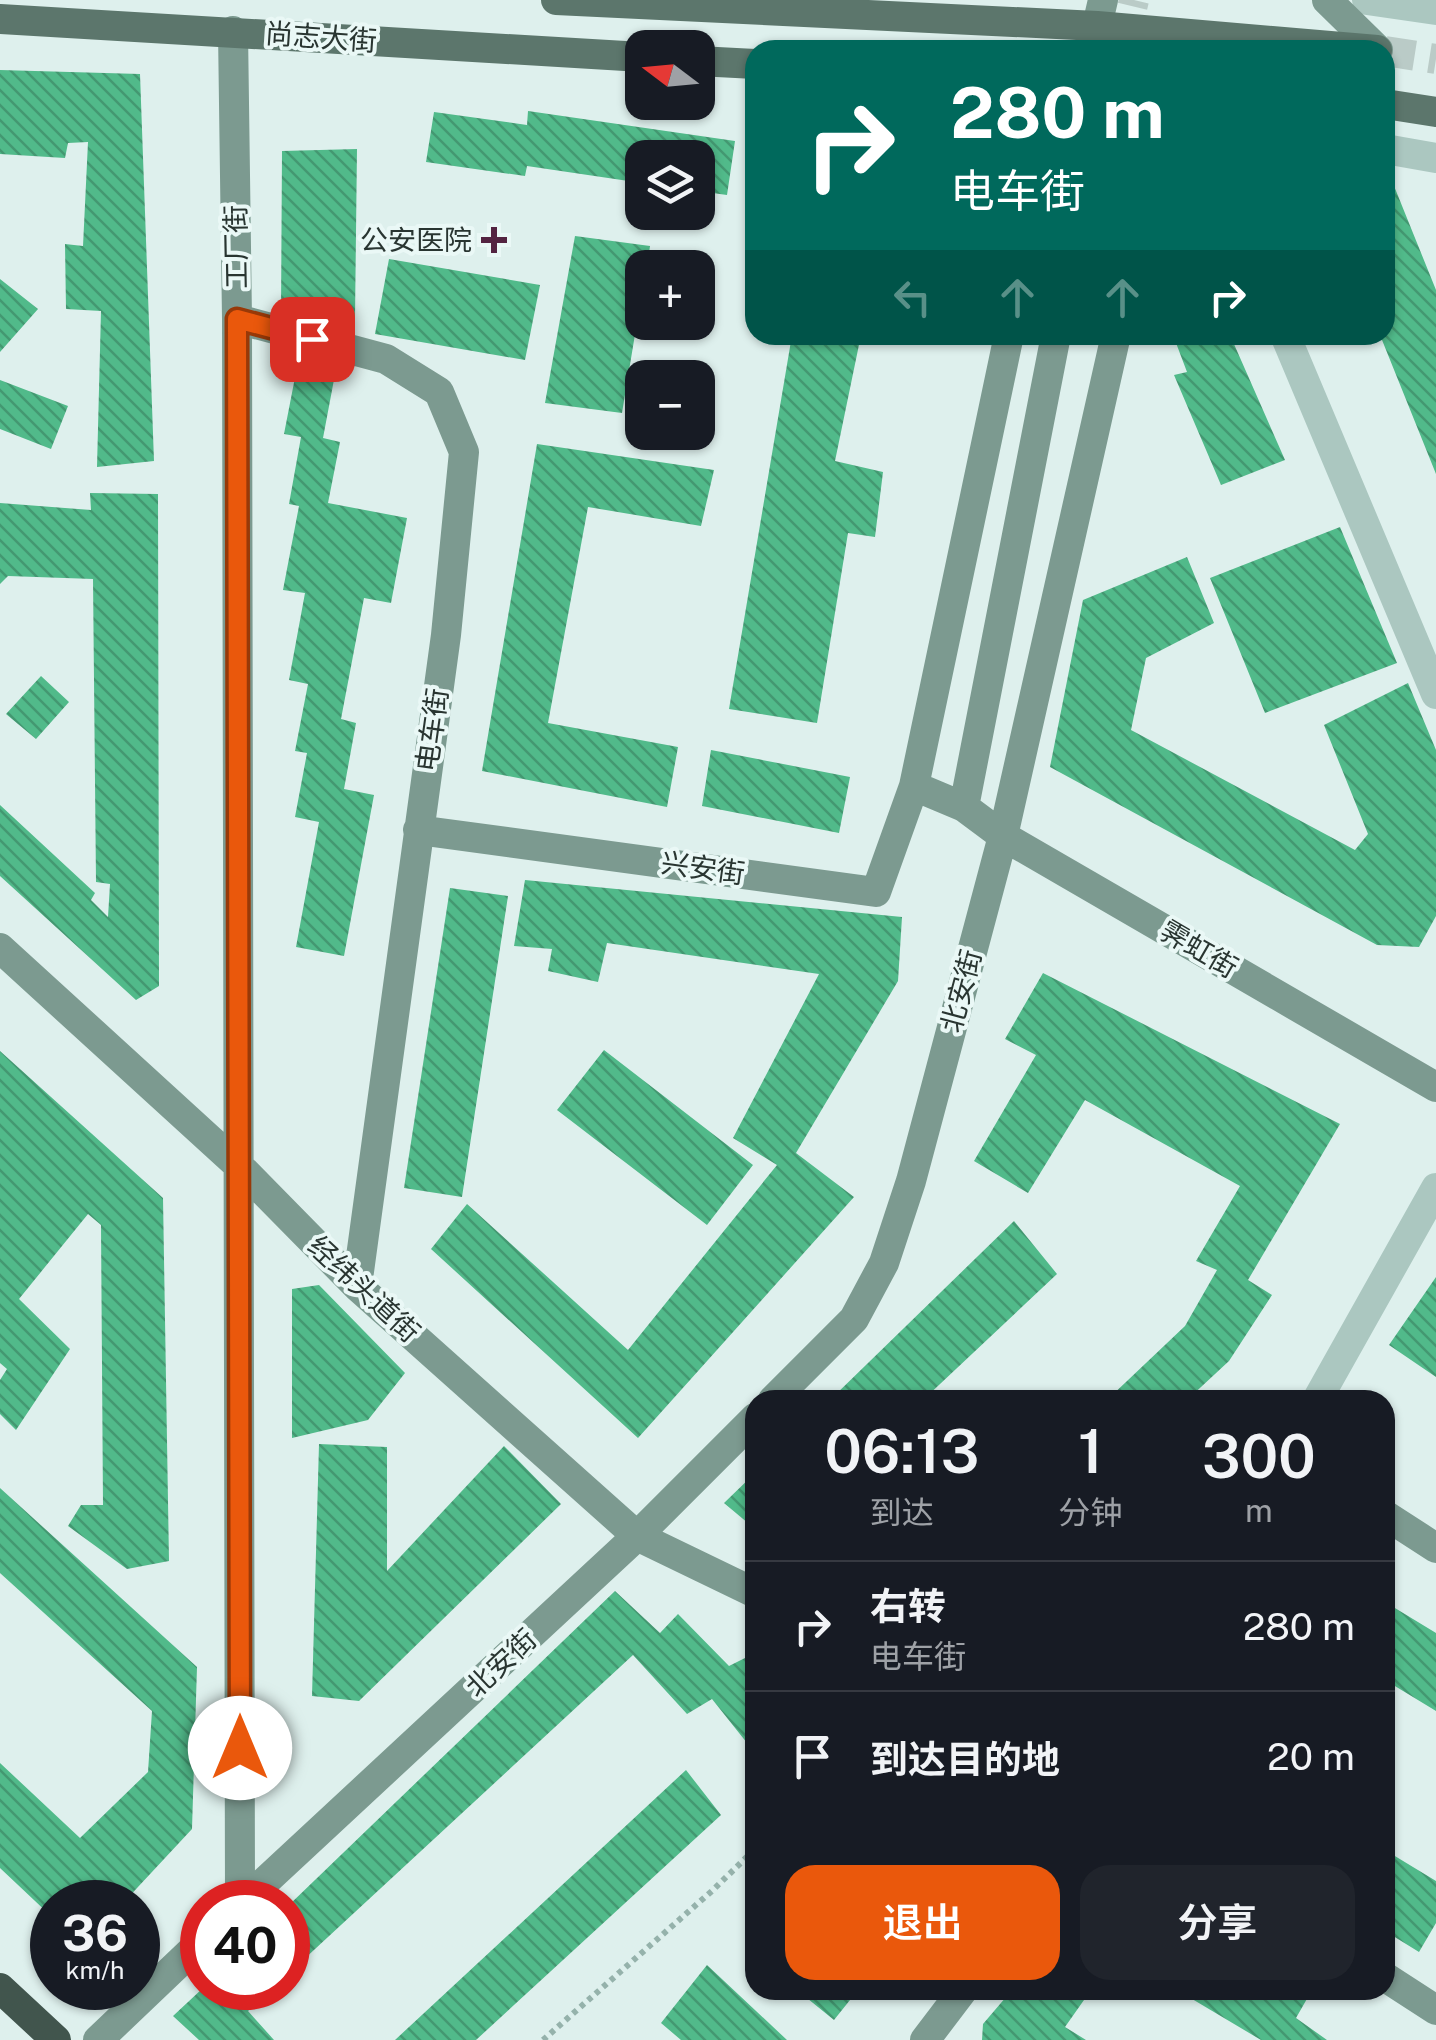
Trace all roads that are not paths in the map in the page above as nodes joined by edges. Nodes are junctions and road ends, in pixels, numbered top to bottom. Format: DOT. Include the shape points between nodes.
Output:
graph roads {
  1 [pos="561,0"];
  2 [pos="1327,0"];
  3 [pos="1366,0"];
  4 [pos="1436,10"];
  5 [pos="1100,13"];
  6 [pos="0,19"];
  7 [pos="233,31"];
  8 [pos="1302,40"];
  9 [pos="1367,40"];
  10 [pos="625,56"];
  11 [pos="715,62"];
  12 [pos="745,63"];
  13 [pos="1395,106"];
  14 [pos="1436,112"];
  15 [pos="1395,151"];
  16 [pos="1436,158"];
  17 [pos="237,319"];
  18 [pos="1007,345"];
  19 [pos="1054,345"];
  20 [pos="1114,345"];
  21 [pos="1288,345"];
  22 [pos="1436,694"];
  23 [pos="914,786"];
  24 [pos="964,807"];
  25 [pos="418,830"];
  26 [pos="1004,836"];
  27 [pos="0,948"];
  28 [pos="1436,1087"];
  29 [pos="240,1167"];
  30 [pos="1436,1188"];
  31 [pos="358,1286"];
  32 [pos="783,1390"];
  33 [pos="1324,1390"];
  34 [pos="745,1428"];
  35 [pos="1395,1521"];
  36 [pos="637,1536"];
  37 [pos="1436,1548"];
  38 [pos="745,1588"];
  39 [pos="242,1880"];
  40 [pos="266,1880"];
  41 [pos="180,1962"];
  42 [pos="1395,1983"];
  43 [pos="0,1988"];
  44 [pos="955,2000"];
  45 [pos="1436,2010"];
  46 [pos="56,2040"];
  47 [pos="98,2040"];
  48 [pos="925,2040"];
  1 -- 5 [label="main road"];
  2 -- 9 [label="street"];
  3 -- 4 [label="street"];
  5 -- 8 [label="main road"];
  6 -- 7 [label="main road, 尚志大街"];
  7 -- 10 [label="main road, 尚志大街"];
  7 -- 17 [label="street, 工厂街"];
  11 -- 12 [label="main road"];
  13 -- 14 [label="main road"];
  15 -- 16 [label="street"];
  17 -- 25 [label="street, 电车街" via="386,359 439,392 464,452"];
  17 -- 29 [label="street, 工厂街"];
  18 -- 23 [label="street"];
  19 -- 24 [label="street"];
  20 -- 26 [label="street, 北安街"];
  21 -- 22 [label="street"];
  23 -- 24 [label="street, 霁虹街"];
  23 -- 25 [label="street, 兴安街" via="876,892"];
  24 -- 26 [label="street, 霁虹街"];
  25 -- 31 [label="street, 电车街"];
  26 -- 28 [label="street, 霁虹街"];
  26 -- 32 [label="street, 北安街" via="884,1263 854,1319"];
  27 -- 29 [label="street, 经纬头道街"];
  29 -- 31 [label="street, 经纬头道街"];
  29 -- 39 [label="street, 工厂街"];
  30 -- 33 [label="street"];
  31 -- 36 [label="street, 经纬头道街"];
  34 -- 36 [label="street, 北安街"];
  35 -- 37 [label="street"];
  36 -- 38 [label="street, 经纬头道街"];
  36 -- 40 [label="street, 北安街"];
  41 -- 47 [label="street"];
  42 -- 45 [label="street"];
  43 -- 46 [label="highway"];
  44 -- 48 [label="street"];
}
